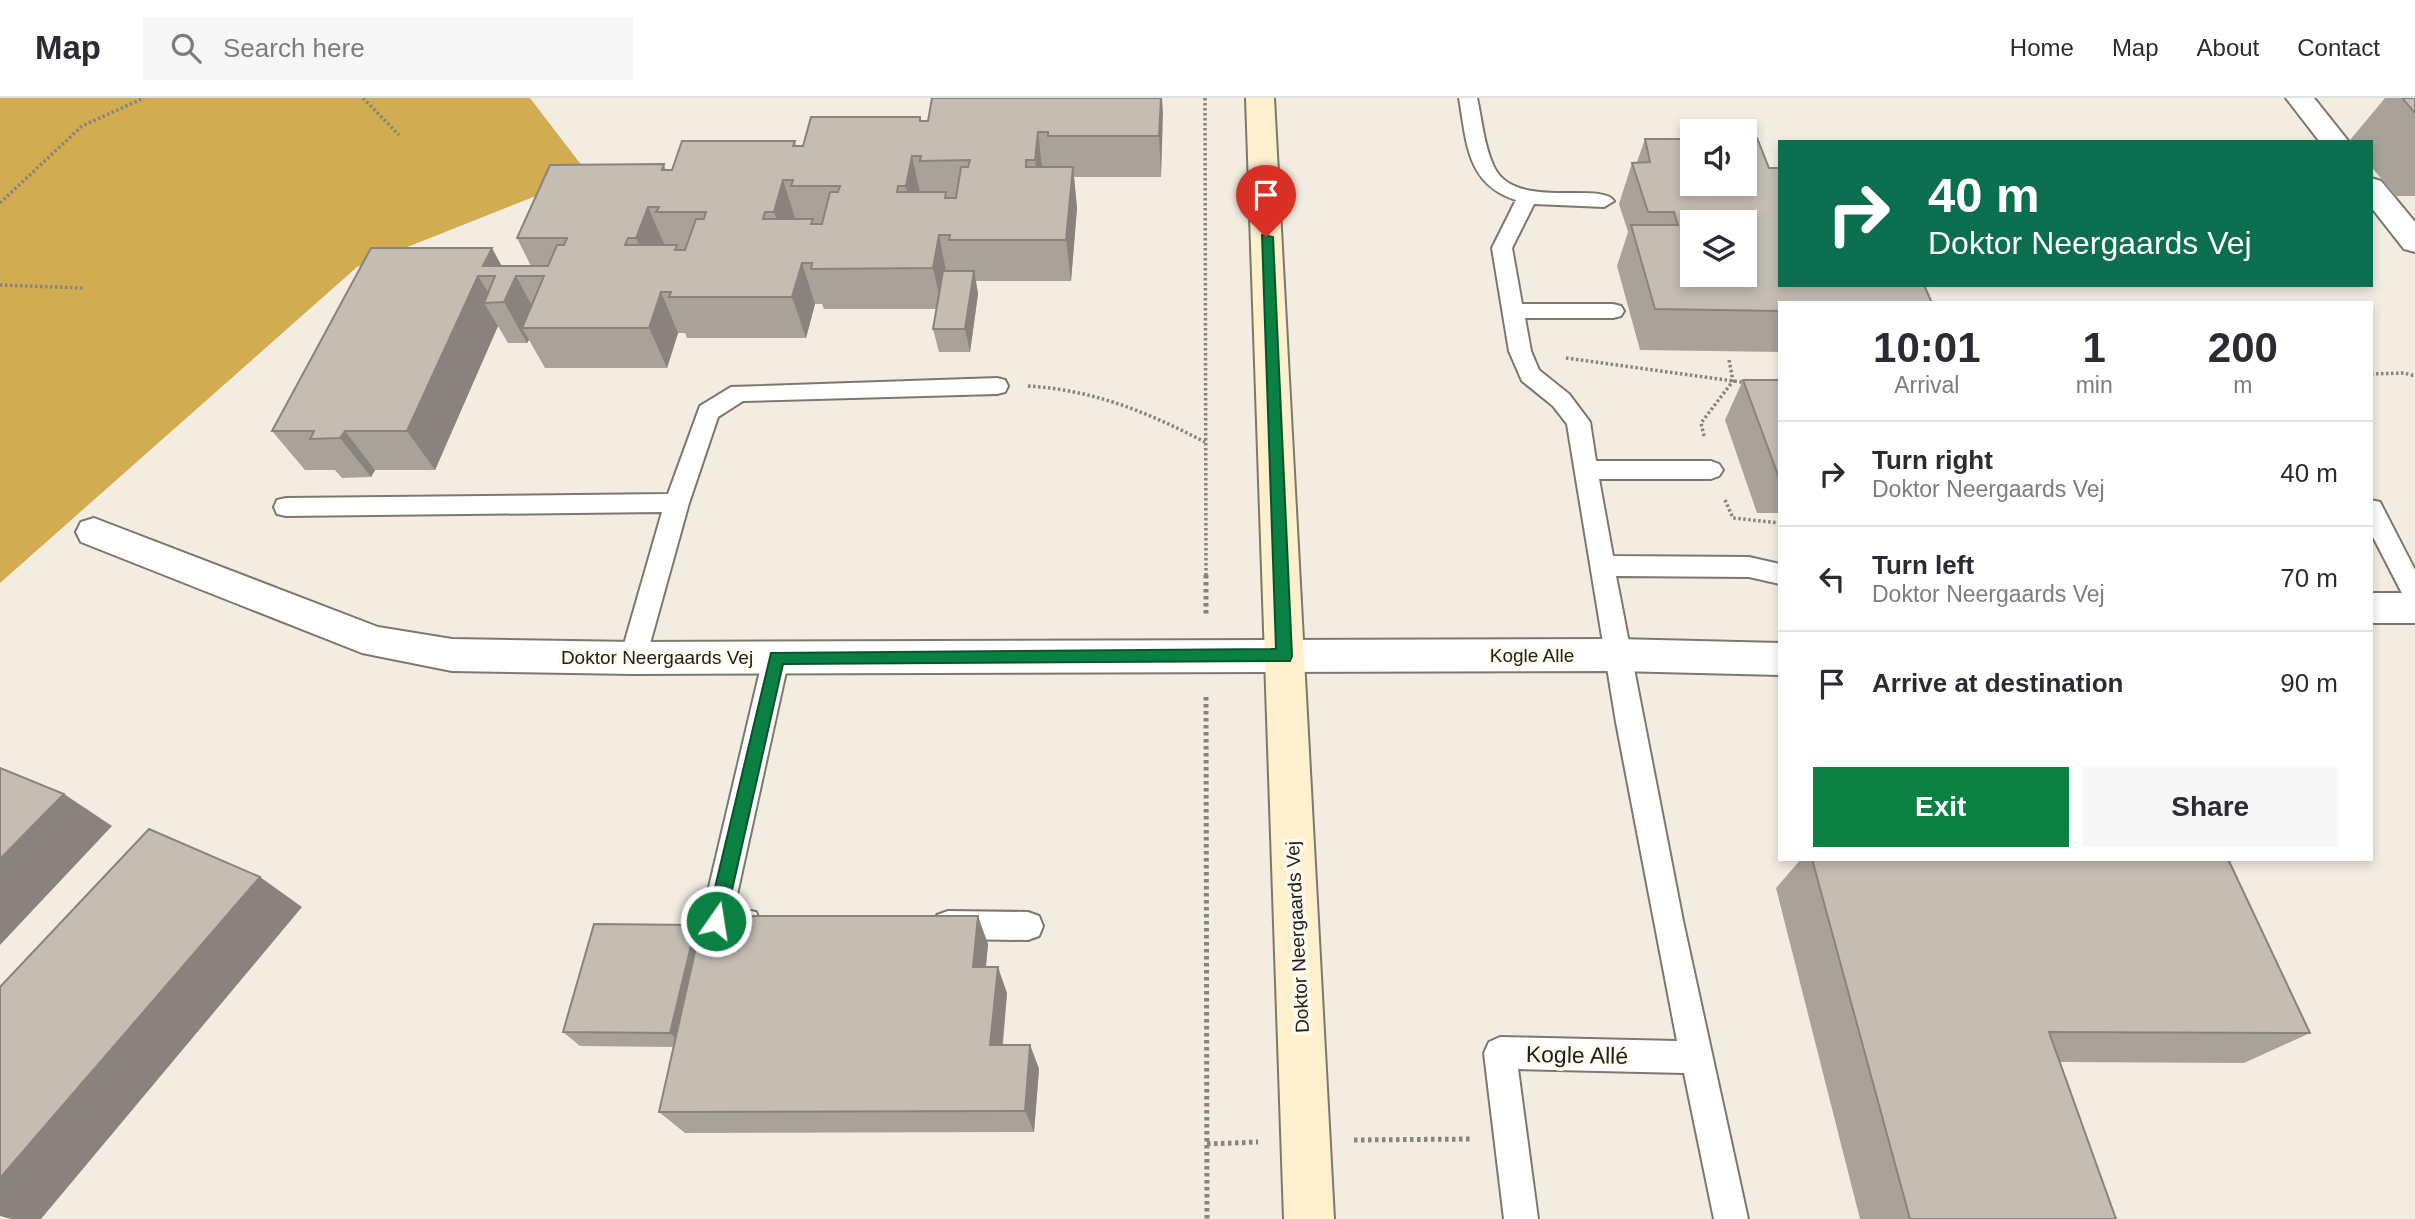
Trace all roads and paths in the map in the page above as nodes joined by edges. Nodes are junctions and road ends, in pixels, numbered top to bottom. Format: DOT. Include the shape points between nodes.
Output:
graph roads {
  1 [pos="144,98"];
  2 [pos="363,98"];
  3 [pos="1260,98"];
  4 [pos="1468,98"];
  5 [pos="2300,98"];
  6 [pos="399,135"];
  7 [pos="2333,140"];
  8 [pos="2373,190"];
  9 [pos="1526,199"];
  10 [pos="1604,201"];
  11 [pos="0,203"];
  12 [pos="2415,242"];
  13 [pos="0,285"];
  14 [pos="83,288"];
  15 [pos="1513,311"];
  16 [pos="1613,311"];
  17 [pos="1520,351"];
  18 [pos="2373,374"];
  19 [pos="2415,376"];
  20 [pos="1756,384"];
  21 [pos="997,386"];
  22 [pos="1205,442"];
  23 [pos="1586,470"];
  24 [pos="1711,470"];
  25 [pos="677,503"];
  26 [pos="286,507"];
  27 [pos="2373,513"];
  28 [pos="93,532"];
  29 [pos="1602,566"];
  30 [pos="1778,574"];
  31 [pos="2415,594"];
  32 [pos="2373,608"];
  33 [pos="2415,608"];
  34 [pos="1617,655"];
  35 [pos="1284,656"];
  36 [pos="633,658"];
  37 [pos="776,658"];
  38 [pos="1778,659"];
  39 [pos="768,922"];
  40 [pos="916,925"];
  41 [pos="1028,926"];
  42 [pos="1696,1057"];
  43 [pos="1511,1138"];
  44 [pos="1306,1140"];
  45 [pos="1207,1144"];
  46 [pos="1309,1219"];
  47 [pos="1521,1219"];
  48 [pos="1731,1219"];
  1 -- 11 [label="path" via="82,126"];
  2 -- 6 [label="path"];
  3 -- 35 [label="street, Doktor Neergaards Vej"];
  4 -- 9 [label="lane" via="1485,171"];
  5 -- 7 [label="street"];
  8 -- 12 [label="street"];
  9 -- 10 [label="lane"];
  9 -- 15 [label="lane" via="1502,248"];
  13 -- 14 [label="path"];
  15 -- 16 [label="lane"];
  15 -- 17 [label="lane"];
  17 -- 20 [label="path"];
  17 -- 23 [label="lane" via="1530,374 1561,400 1578,422"];
  18 -- 19 [label="path"];
  21 -- 22 [label="path" via="1103,394"];
  21 -- 25 [label="lane" via="739,393 708,412"];
  23 -- 24 [label="lane"];
  23 -- 29 [label="lane"];
  25 -- 26 [label="lane"];
  25 -- 36 [label="lane"];
  27 -- 31 [label="lane"];
  28 -- 36 [label="street, Doktor Neergaards Vej" via="376,642 452,655"];
  29 -- 30 [label="lane" via="1749,567"];
  29 -- 34 [label="lane"];
  32 -- 33 [label="street"];
  34 -- 35 [label="street, Kogle Alle"];
  34 -- 38 [label="street, Kogle Alle"];
  34 -- 42 [label="lane"];
  35 -- 37 [label="street, Doktor Neergaards Vej"];
  35 -- 44 [label="street, Doktor Neergaards Vej"];
  36 -- 37 [label="street, Doktor Neergaards Vej"];
  37 -- 39 [label="lane" via="716,921"];
  40 -- 41 [label="lane"];
  42 -- 43 [label="lane, Kogle Allé" via="1500,1054"];
  42 -- 48 [label="lane"];
  43 -- 44 [label="path"];
  43 -- 47 [label="lane, Kogle Allé"];
  44 -- 45 [label="path"];
  44 -- 46 [label="street, Doktor Neergaards Vej"];
}
